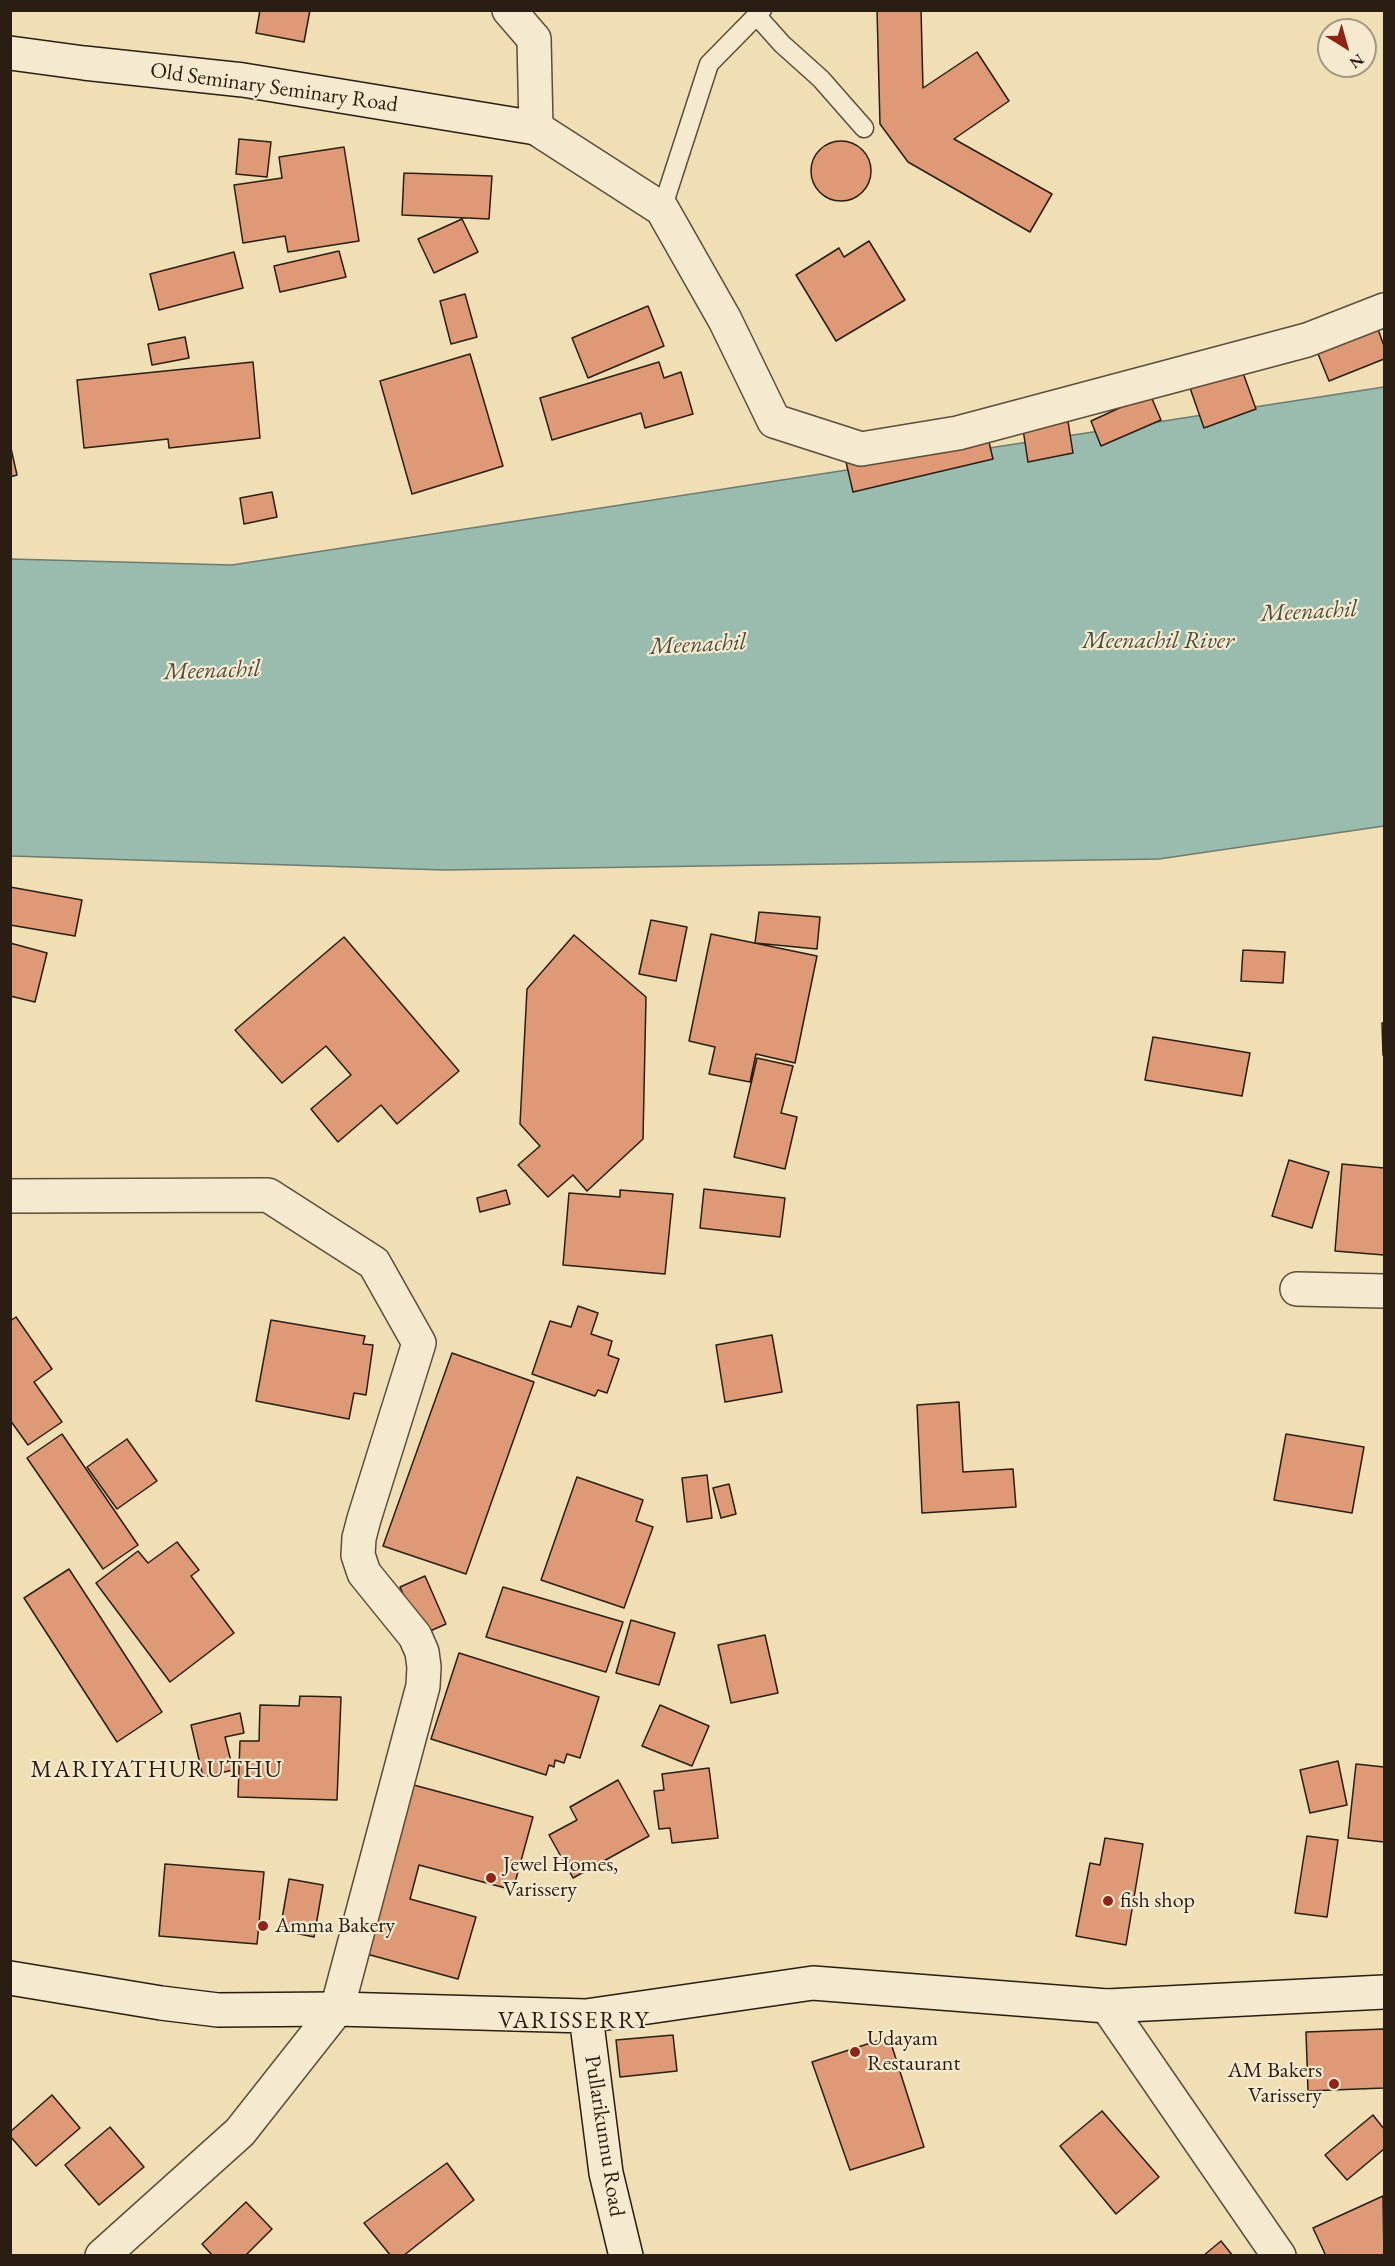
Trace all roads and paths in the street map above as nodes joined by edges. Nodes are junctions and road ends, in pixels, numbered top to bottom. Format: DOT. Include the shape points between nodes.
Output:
graph roads {
  1 [pos="509,10"];
  2 [pos="759,13"];
  3 [pos="10,53"];
  4 [pos="536,128"];
  5 [pos="864,128"];
  6 [pos="662,209"];
  7 [pos="1384,310"];
  8 [pos="10,1196"];
  9 [pos="1297,1290"];
  10 [pos="1384,1291"];
  11 [pos="10,1978"];
  12 [pos="1384,1992"];
  13 [pos="1107,2006"];
  14 [pos="337,2009"];
  15 [pos="586,2016"];
  16 [pos="102,2256"];
  17 [pos="626,2256"];
  18 [pos="1279,2256"];
  1 -- 4 [label="street" via="534,39"];
  2 -- 5 [label="lane" via="782,44 821,79"];
  2 -- 6 [label="lane" via="709,64"];
  3 -- 4 [label="street, Old Seminary Seminary Road" via="243,80"];
  4 -- 6 [label="street"];
  6 -- 7 [label="street" via="725,320 774,421 861,449 958,433 1307,340"];
  8 -- 14 [label="street" via="268,1195 374,1263 419,1343 364,1519 358,1555 364,1573 415,1636 422,1652 423,1686"];
  9 -- 10 [label="street"];
  11 -- 14 [label="street" via="218,2010"];
  12 -- 13 [label="street"];
  13 -- 15 [label="street" via="813,1983"];
  13 -- 18 [label="street"];
  14 -- 15 [label="street"];
  14 -- 16 [label="street" via="240,2132"];
  15 -- 17 [label="street, Pullarikunnu Road" via="606,2173"];
}
